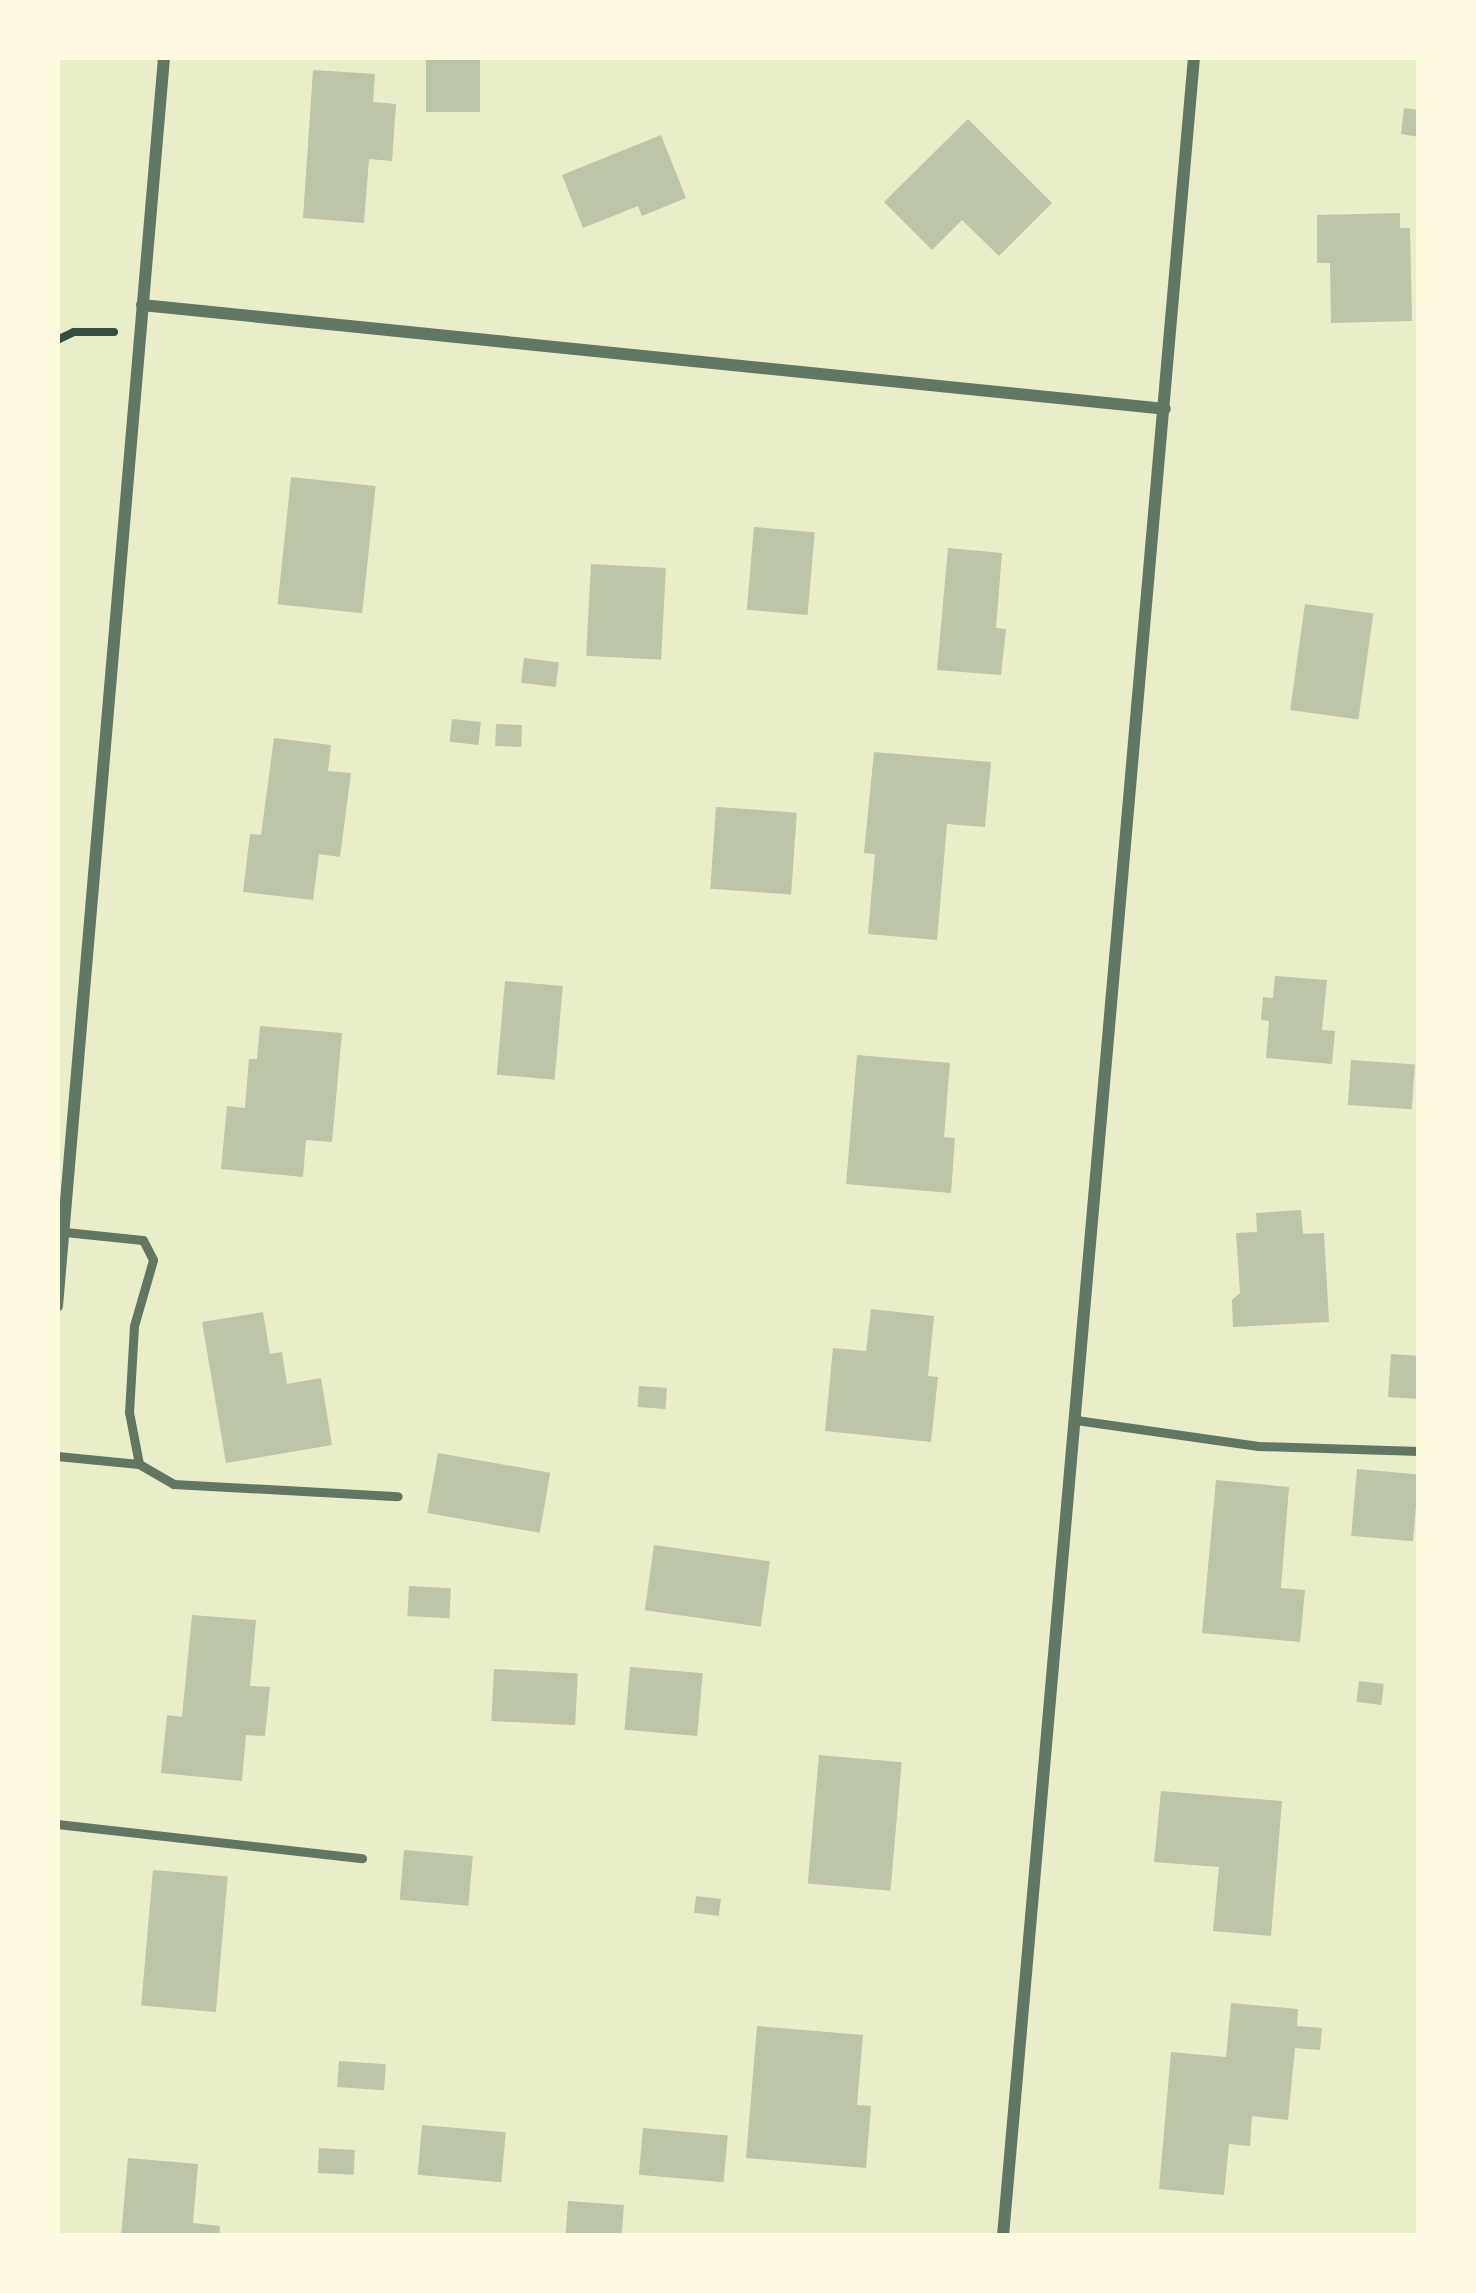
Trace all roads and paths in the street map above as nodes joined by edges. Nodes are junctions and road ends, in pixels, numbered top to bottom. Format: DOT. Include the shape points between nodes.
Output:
graph roads {
  1 [pos="164,57"];
  2 [pos="1194,57"];
  3 [pos="142,305"];
  4 [pos="140,332"];
  5 [pos="57,340"];
  6 [pos="1165,409"];
  7 [pos="64,1232"];
  8 [pos="57,1306"];
  9 [pos="1076,1420"];
  10 [pos="1419,1450"];
  11 [pos="57,1456"];
  12 [pos="139,1464"];
  13 [pos="398,1496"];
  14 [pos="57,1824"];
  15 [pos="362,1858"];
  16 [pos="1003,2236"];
  1 -- 3 [label="street"];
  2 -- 6 [label="street"];
  3 -- 4 [label="street"];
  3 -- 6 [label="street"];
  4 -- 5 [label="path" via="74,332"];
  4 -- 7 [label="street"];
  6 -- 9 [label="street"];
  7 -- 8 [label="street"];
  7 -- 12 [label="lane" via="143,1240 153,1260 134,1326 129,1412"];
  9 -- 10 [label="lane" via="1258,1446"];
  9 -- 16 [label="street"];
  11 -- 12 [label="lane"];
  12 -- 13 [label="lane" via="173,1484"];
  14 -- 15 [label="lane"];
}
